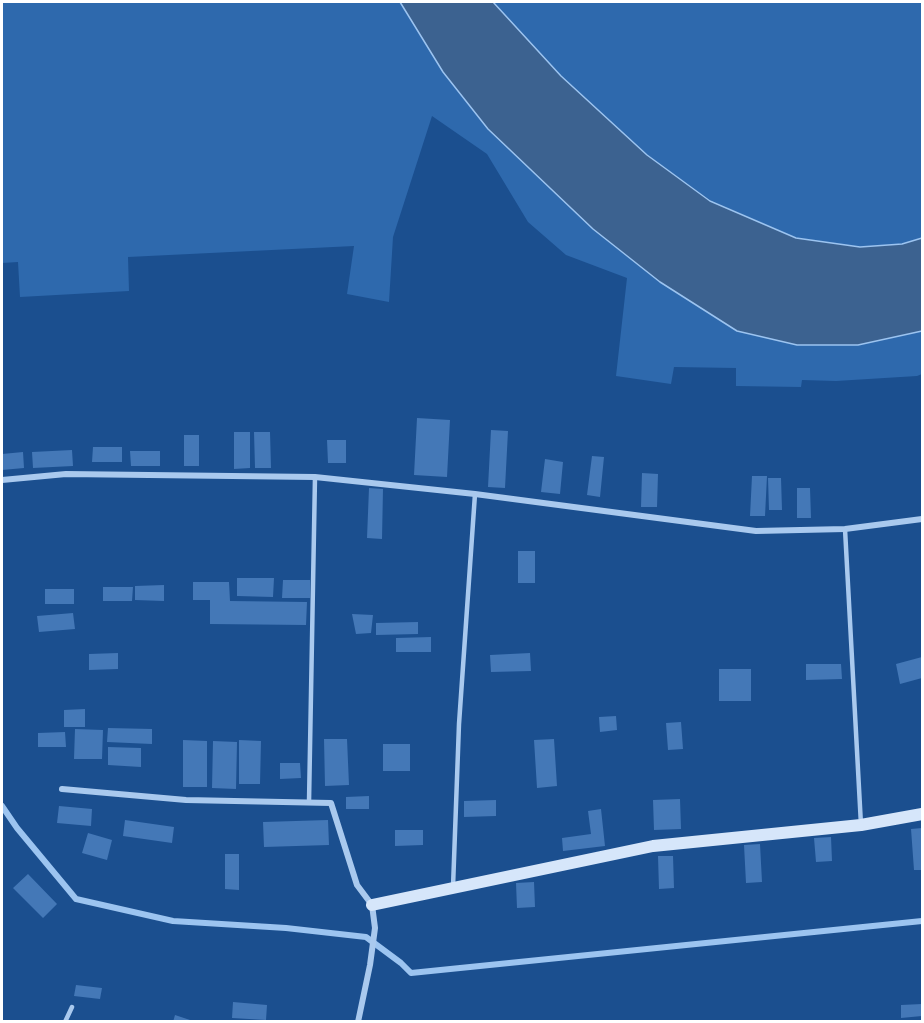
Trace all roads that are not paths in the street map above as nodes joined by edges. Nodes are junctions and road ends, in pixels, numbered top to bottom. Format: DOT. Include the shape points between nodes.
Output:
graph roads {
  1 [pos="315,477"];
  2 [pos="2,480"];
  3 [pos="475,494"];
  4 [pos="922,519"];
  5 [pos="845,529"];
  6 [pos="62,789"];
  7 [pos="309,802"];
  8 [pos="922,814"];
  9 [pos="861,825"];
  10 [pos="453,887"];
  11 [pos="372,904"];
  12 [pos="72,1007"];
  13 [pos="65,1022"];
  14 [pos="358,1022"];
  1 -- 2 [label="street" via="66,474"];
  1 -- 3 [label="street"];
  1 -- 7 [label="lane"];
  3 -- 5 [label="street" via="756,531"];
  3 -- 10 [label="lane" via="459,724"];
  4 -- 5 [label="street"];
  5 -- 9 [label="lane"];
  6 -- 7 [label="street" via="186,800"];
  7 -- 11 [label="street" via="331,803 357,885"];
  8 -- 9 [label="street"];
  9 -- 10 [label="street" via="653,846"];
  10 -- 11 [label="street"];
  11 -- 14 [label="street" via="375,928"];
  12 -- 13 [label="lane"];
}
